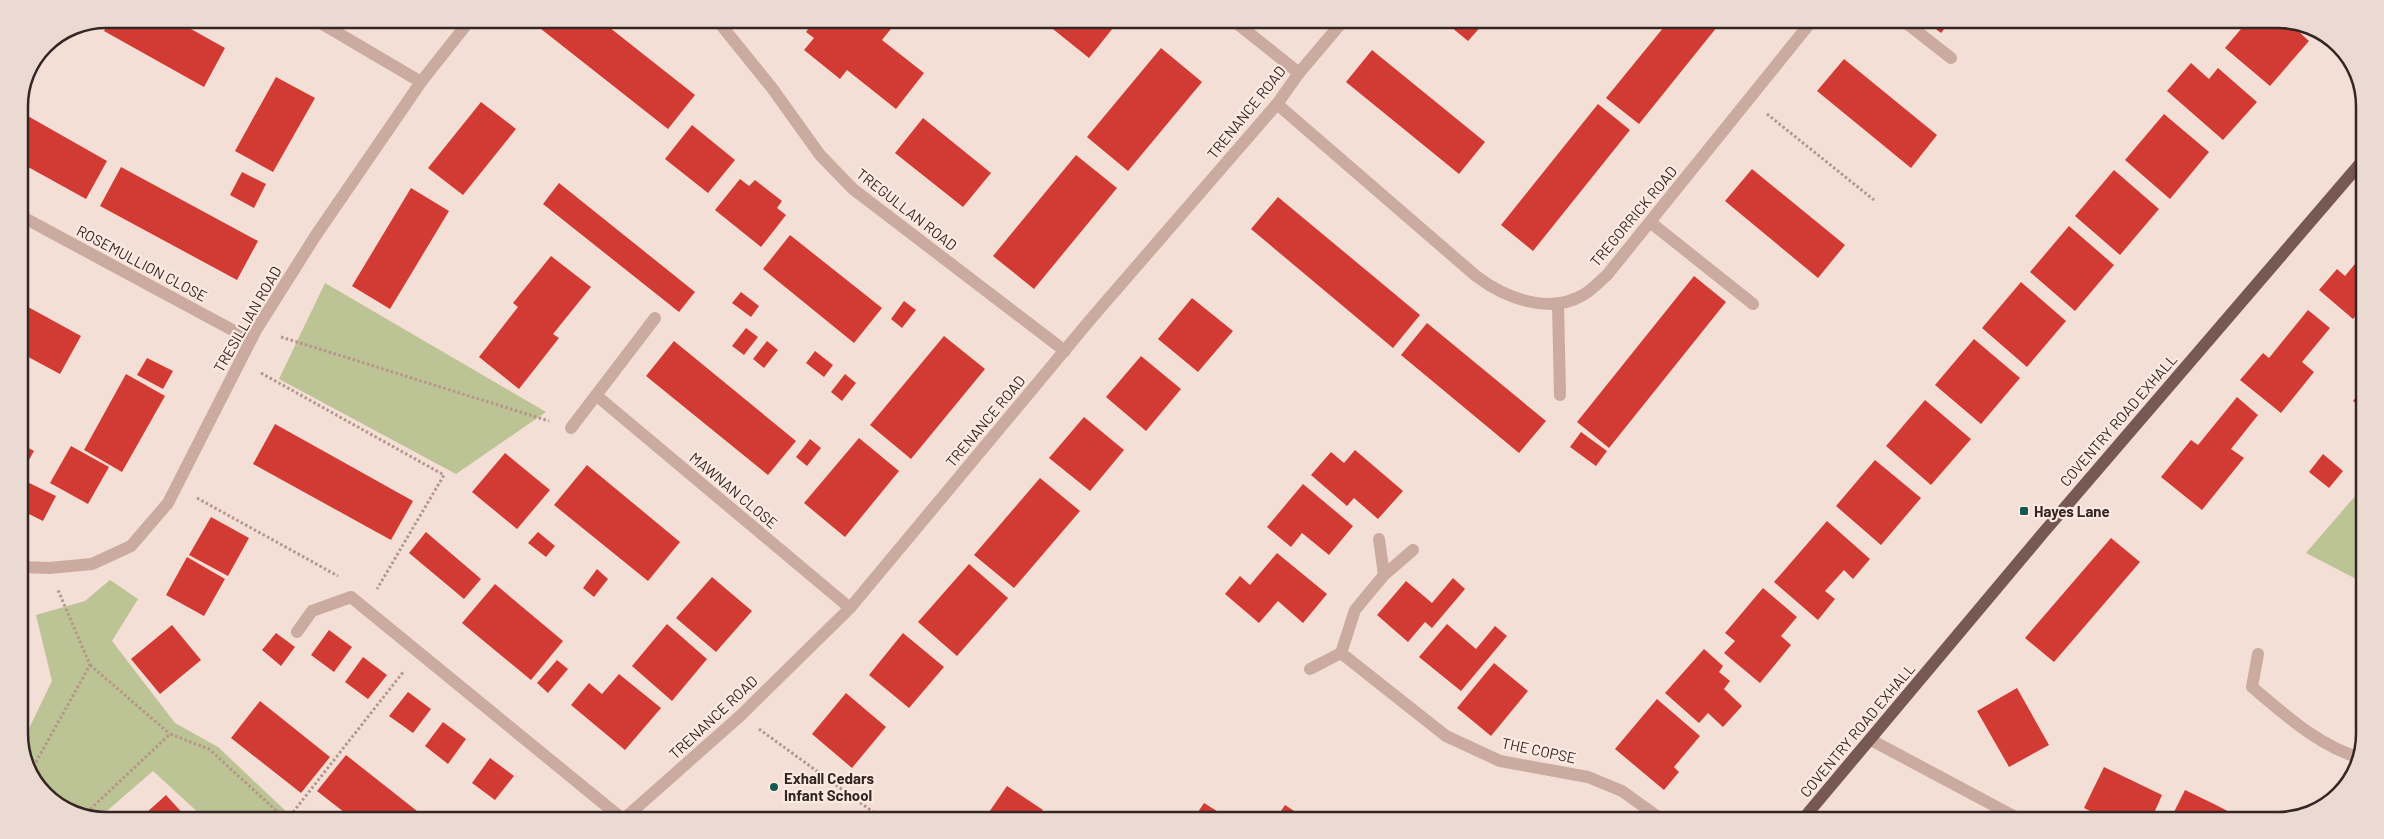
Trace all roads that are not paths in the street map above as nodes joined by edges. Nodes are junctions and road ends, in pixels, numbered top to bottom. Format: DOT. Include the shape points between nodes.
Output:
graph roads {
  1 [pos="328,27"];
  2 [pos="464,27"];
  3 [pos="723,27"];
  4 [pos="1242,27"];
  5 [pos="1338,27"];
  6 [pos="1807,27"];
  7 [pos="1911,27"];
  8 [pos="1951,58"];
  9 [pos="1299,73"];
  10 [pos="421,82"];
  11 [pos="1277,104"];
  12 [pos="2356,168"];
  13 [pos="27,219"];
  14 [pos="1650,222"];
  15 [pos="1558,304"];
  16 [pos="1753,304"];
  17 [pos="655,318"];
  18 [pos="253,335"];
  19 [pos="1064,351"];
  20 [pos="1560,395"];
  21 [pos="597,396"];
  22 [pos="571,428"];
  23 [pos="1379,539"];
  24 [pos="1413,550"];
  25 [pos="28,567"];
  26 [pos="1384,575"];
  27 [pos="850,608"];
  28 [pos="297,632"];
  29 [pos="1341,653"];
  30 [pos="2258,654"];
  31 [pos="1310,669"];
  32 [pos="1871,740"];
  33 [pos="2353,754"];
  34 [pos="614,812"];
  35 [pos="632,812"];
  36 [pos="1651,812"];
  37 [pos="1809,812"];
  38 [pos="2006,812"];
  1 -- 10 [label="street"];
  2 -- 10 [label="street, TRESILLIAN ROAD"];
  3 -- 19 [label="street, TREGULLAN ROAD" via="820,155 853,189"];
  4 -- 9 [label="street"];
  5 -- 9 [label="street, TRENANCE ROAD"];
  6 -- 14 [label="street, TREGORRICK ROAD"];
  7 -- 8 [label="street"];
  9 -- 11 [label="street, TRENANCE ROAD"];
  10 -- 18 [label="street, TRESILLIAN ROAD" via="316,235"];
  11 -- 15 [label="street, TREGORRICK ROAD" via="1493,289 1531,302"];
  11 -- 19 [label="street, TRENANCE ROAD"];
  12 -- 32 [label="main road, COVENTRY ROAD EXHALL" via="2042,533"];
  13 -- 18 [label="street, ROSEMULLION CLOSE"];
  14 -- 15 [label="street, TREGORRICK ROAD" via="1607,275 1583,295"];
  14 -- 16 [label="street"];
  15 -- 20 [label="street"];
  17 -- 21 [label="street"];
  18 -- 25 [label="street, TRESILLIAN ROAD" via="168,503 131,546 92,564"];
  19 -- 27 [label="street, TRENANCE ROAD"];
  21 -- 22 [label="street"];
  21 -- 27 [label="street, MAWNAN CLOSE"];
  23 -- 26 [label="street"];
  24 -- 26 [label="street"];
  26 -- 29 [label="street" via="1355,610"];
  27 -- 35 [label="street, TRENANCE ROAD" via="740,716"];
  28 -- 34 [label="street" via="312,611 351,597"];
  29 -- 31 [label="street"];
  29 -- 36 [label="street, THE COPSE" via="1446,736 1500,761 1588,777 1622,791"];
  30 -- 33 [label="street" via="2252,687 2284,715 2318,738"];
  32 -- 37 [label="main road, COVENTRY ROAD EXHALL"];
  32 -- 38 [label="street"];
}
